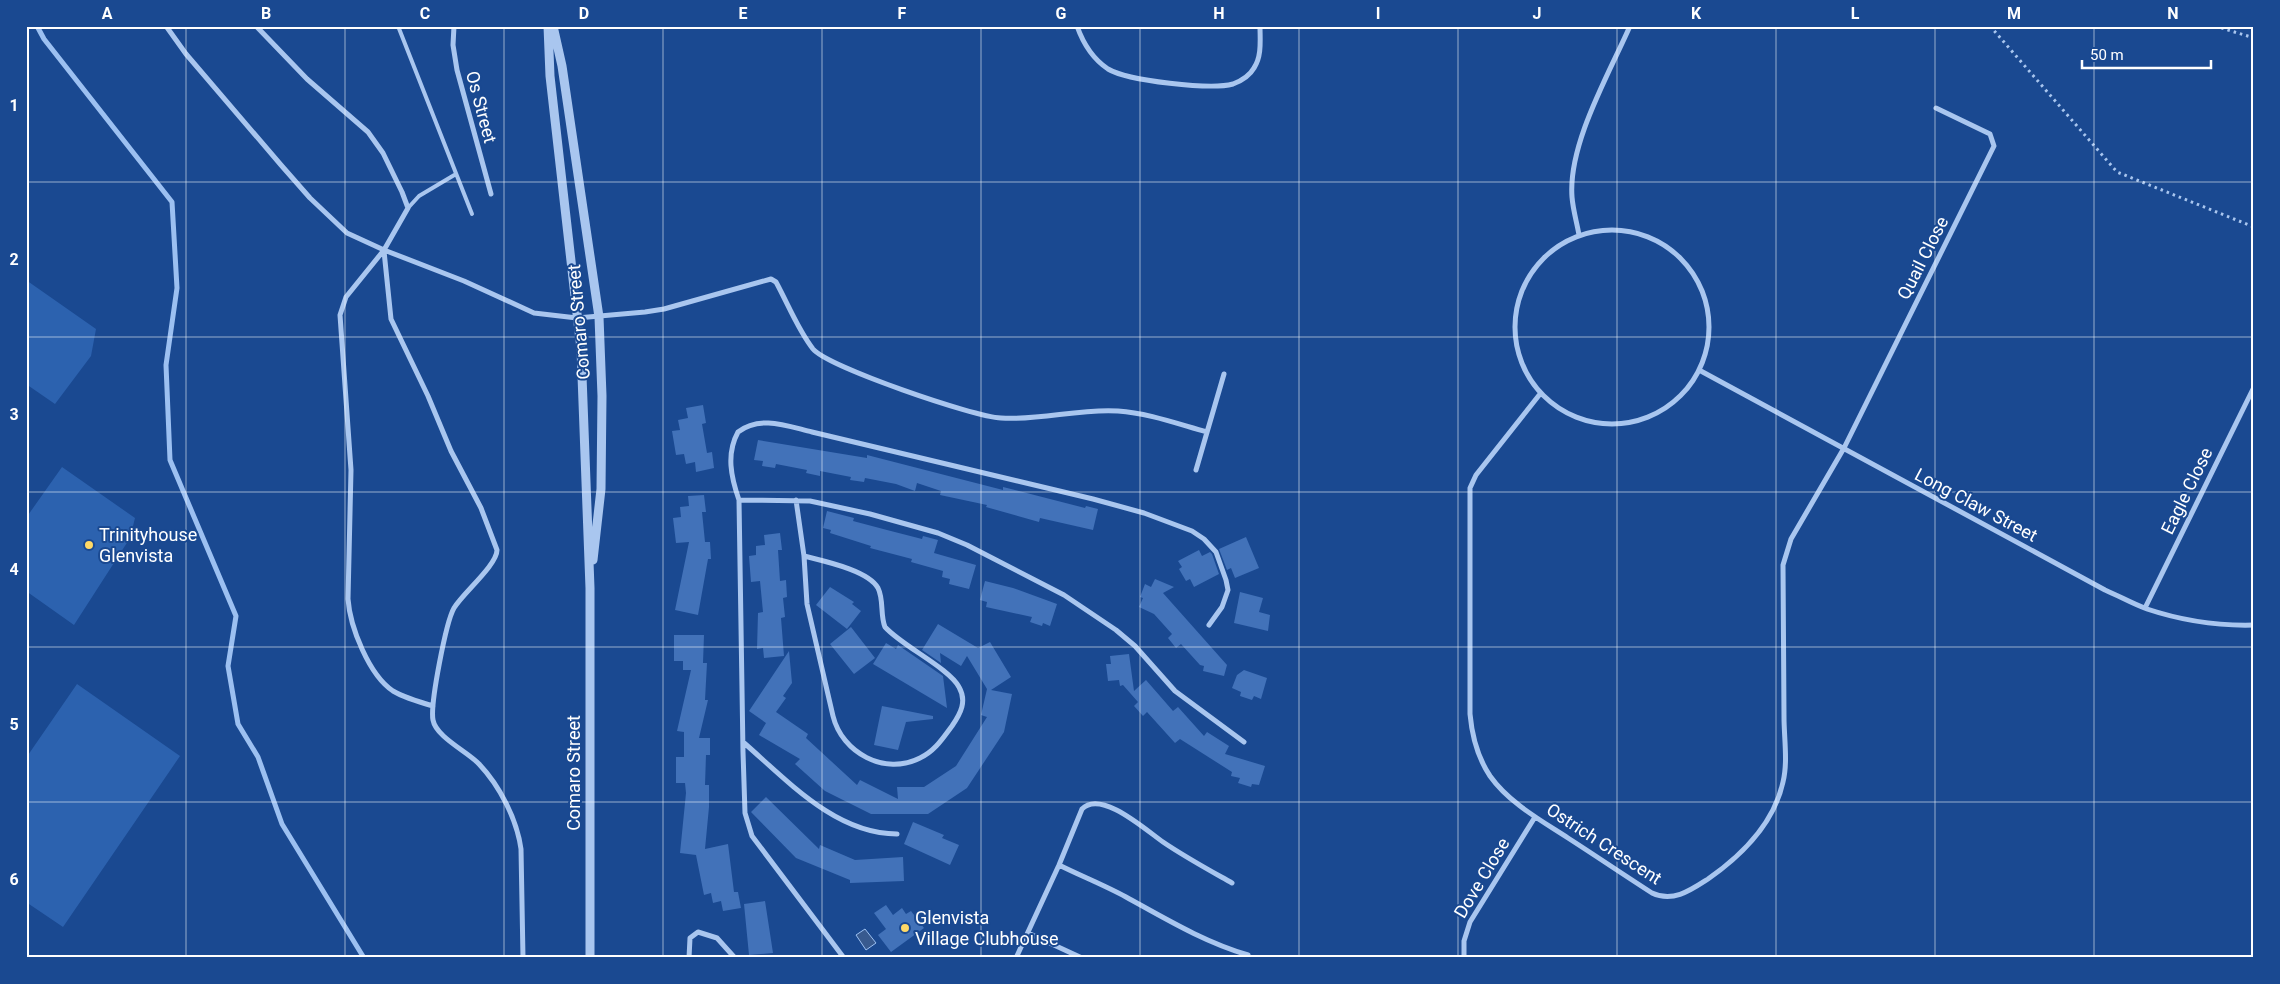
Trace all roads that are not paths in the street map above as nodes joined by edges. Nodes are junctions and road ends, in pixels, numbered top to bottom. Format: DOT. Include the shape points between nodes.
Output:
graph roads {
  1 [pos="166,26"];
  2 [pos="256,26"];
  3 [pos="398,26"];
  4 [pos="454,26"];
  5 [pos="548,26"];
  6 [pos="553,26"];
  7 [pos="1077,26"];
  8 [pos="1260,26"];
  9 [pos="1630,26"];
  10 [pos="1936,108"];
  11 [pos="456,174"];
  12 [pos="491,194"];
  13 [pos="408,208"];
  14 [pos="472,214"];
  15 [pos="1579,235"];
  16 [pos="384,250"];
  17 [pos="599,317"];
  18 [pos="577,318"];
  19 [pos="1699,370"];
  20 [pos="1224,374"];
  21 [pos="2254,387"];
  22 [pos="1540,394"];
  23 [pos="1207,432"];
  24 [pos="1844,448"];
  25 [pos="1196,470"];
  26 [pos="739,500"];
  27 [pos="796,500"];
  28 [pos="804,556"];
  29 [pos="590,588"];
  30 [pos="2145,608"];
  31 [pos="2254,625"];
  32 [pos="1209,626"];
  33 [pos="433,706"];
  34 [pos="742,742"];
  35 [pos="1244,742"];
  36 [pos="1536,817"];
  37 [pos="898,834"];
  38 [pos="1059,865"];
  39 [pos="1232,883"];
  40 [pos="1028,933"];
  41 [pos="1248,955"];
  42 [pos="523,958"];
  43 [pos="590,958"];
  44 [pos="689,958"];
  45 [pos="735,958"];
  46 [pos="844,958"];
  47 [pos="1016,958"];
  48 [pos="1082,958"];
  49 [pos="1464,958"];
  1 -- 16 [label="street" via="192,61 310,198 347,233"];
  2 -- 13 [label="street" via="308,79 368,132 383,153"];
  3 -- 11 [label="lane"];
  4 -- 12 [label="street, Os Street" via="457,70"];
  5 -- 18 [label="street, Comaro Street" via="550,76"];
  6 -- 17 [label="street, Comaro Street" via="562,66"];
  7 -- 8 [label="street" via="1092,53 1117,73 1160,82 1226,85 1238,82 1254,67 1260,51"];
  9 -- 15 [label="street" via="1578,149 1572,197"];
  10 -- 24 [label="street, Quail Close" via="1990,134 1994,146"];
  11 -- 13 [label="lane" via="419,196"];
  11 -- 14 [label="lane"];
  13 -- 16 [label="street"];
  15 -- 19 [label="street" via="1604,230 1630,232 1654,240 1676,254 1692,273 1704,296 1709,320 1708,346"];
  15 -- 22 [label="street" via="1551,250 1529,274 1516,304 1514,336 1522,367"];
  16 -- 18 [label="street" via="534,313"];
  16 -- 33 [label="street" via="391,320 481,508 497,552 453,610"];
  16 -- 33 [label="street" via="350,292 340,314 351,470 348,608 366,656 380,679 391,690"];
  17 -- 18 [label="street"];
  17 -- 23 [label="street" via="664,309 771,279 776,282 817,352 850,370 928,398 998,418 1118,411"];
  17 -- 29 [label="street, Comaro Street" via="601,489"];
  18 -- 29 [label="street, Comaro Street" via="584,392"];
  19 -- 22 [label="street" via="1681,396 1656,414 1626,424 1595,423 1565,413"];
  19 -- 24 [label="street, Long Claw Street"];
  20 -- 23 [label="street"];
  21 -- 30 [label="street, Eagle Close"];
  22 -- 36 [label="street, Ostrich Crescent" via="1476,474 1470,496 1472,733 1481,761 1491,777"];
  23 -- 25 [label="street"];
  24 -- 30 [label="street, Long Claw Street" via="2105,590"];
  24 -- 36 [label="street, Ostrich Crescent" via="1785,554 1784,776 1771,811 1747,847 1732,862 1696,887 1682,894 1664,897 1652,893"];
  26 -- 27 [label="street"];
  26 -- 32 [label="street" via="731,465 730,451 734,440 745,427 770,422 1093,499 1192,531 1210,546 1220,560 1228,590 1222,607"];
  26 -- 34 [label="street"];
  27 -- 28 [label="street"];
  27 -- 35 [label="street" via="870,514 938,533 1064,595 1124,636 1175,691"];
  28 -- 28 [label="street" via="807,604 839,733 853,749 875,762 898,764 920,759 940,743 962,709 964,699 958,684 885,626 880,593 871,582 837,565"];
  29 -- 43 [label="street, Comaro Street"];
  30 -- 31 [label="street, Long Claw Street" via="2187,618"];
  33 -- 42 [label="street" via="436,728 483,769 506,804 518,832"];
  34 -- 37 [label="street" via="811,800 837,817 872,832"];
  34 -- 46 [label="street" via="745,813 752,836"];
  36 -- 49 [label="street, Dove Close" via="1470,922 1464,941"];
  38 -- 39 [label="street" via="1082,809 1095,804 1128,816"];
  38 -- 40 [label="street"];
  38 -- 41 [label="street" via="1220,946"];
  40 -- 47 [label="street"];
  40 -- 48 [label="street"];
  44 -- 45 [label="street" via="690,938 698,932 717,938"];
}
